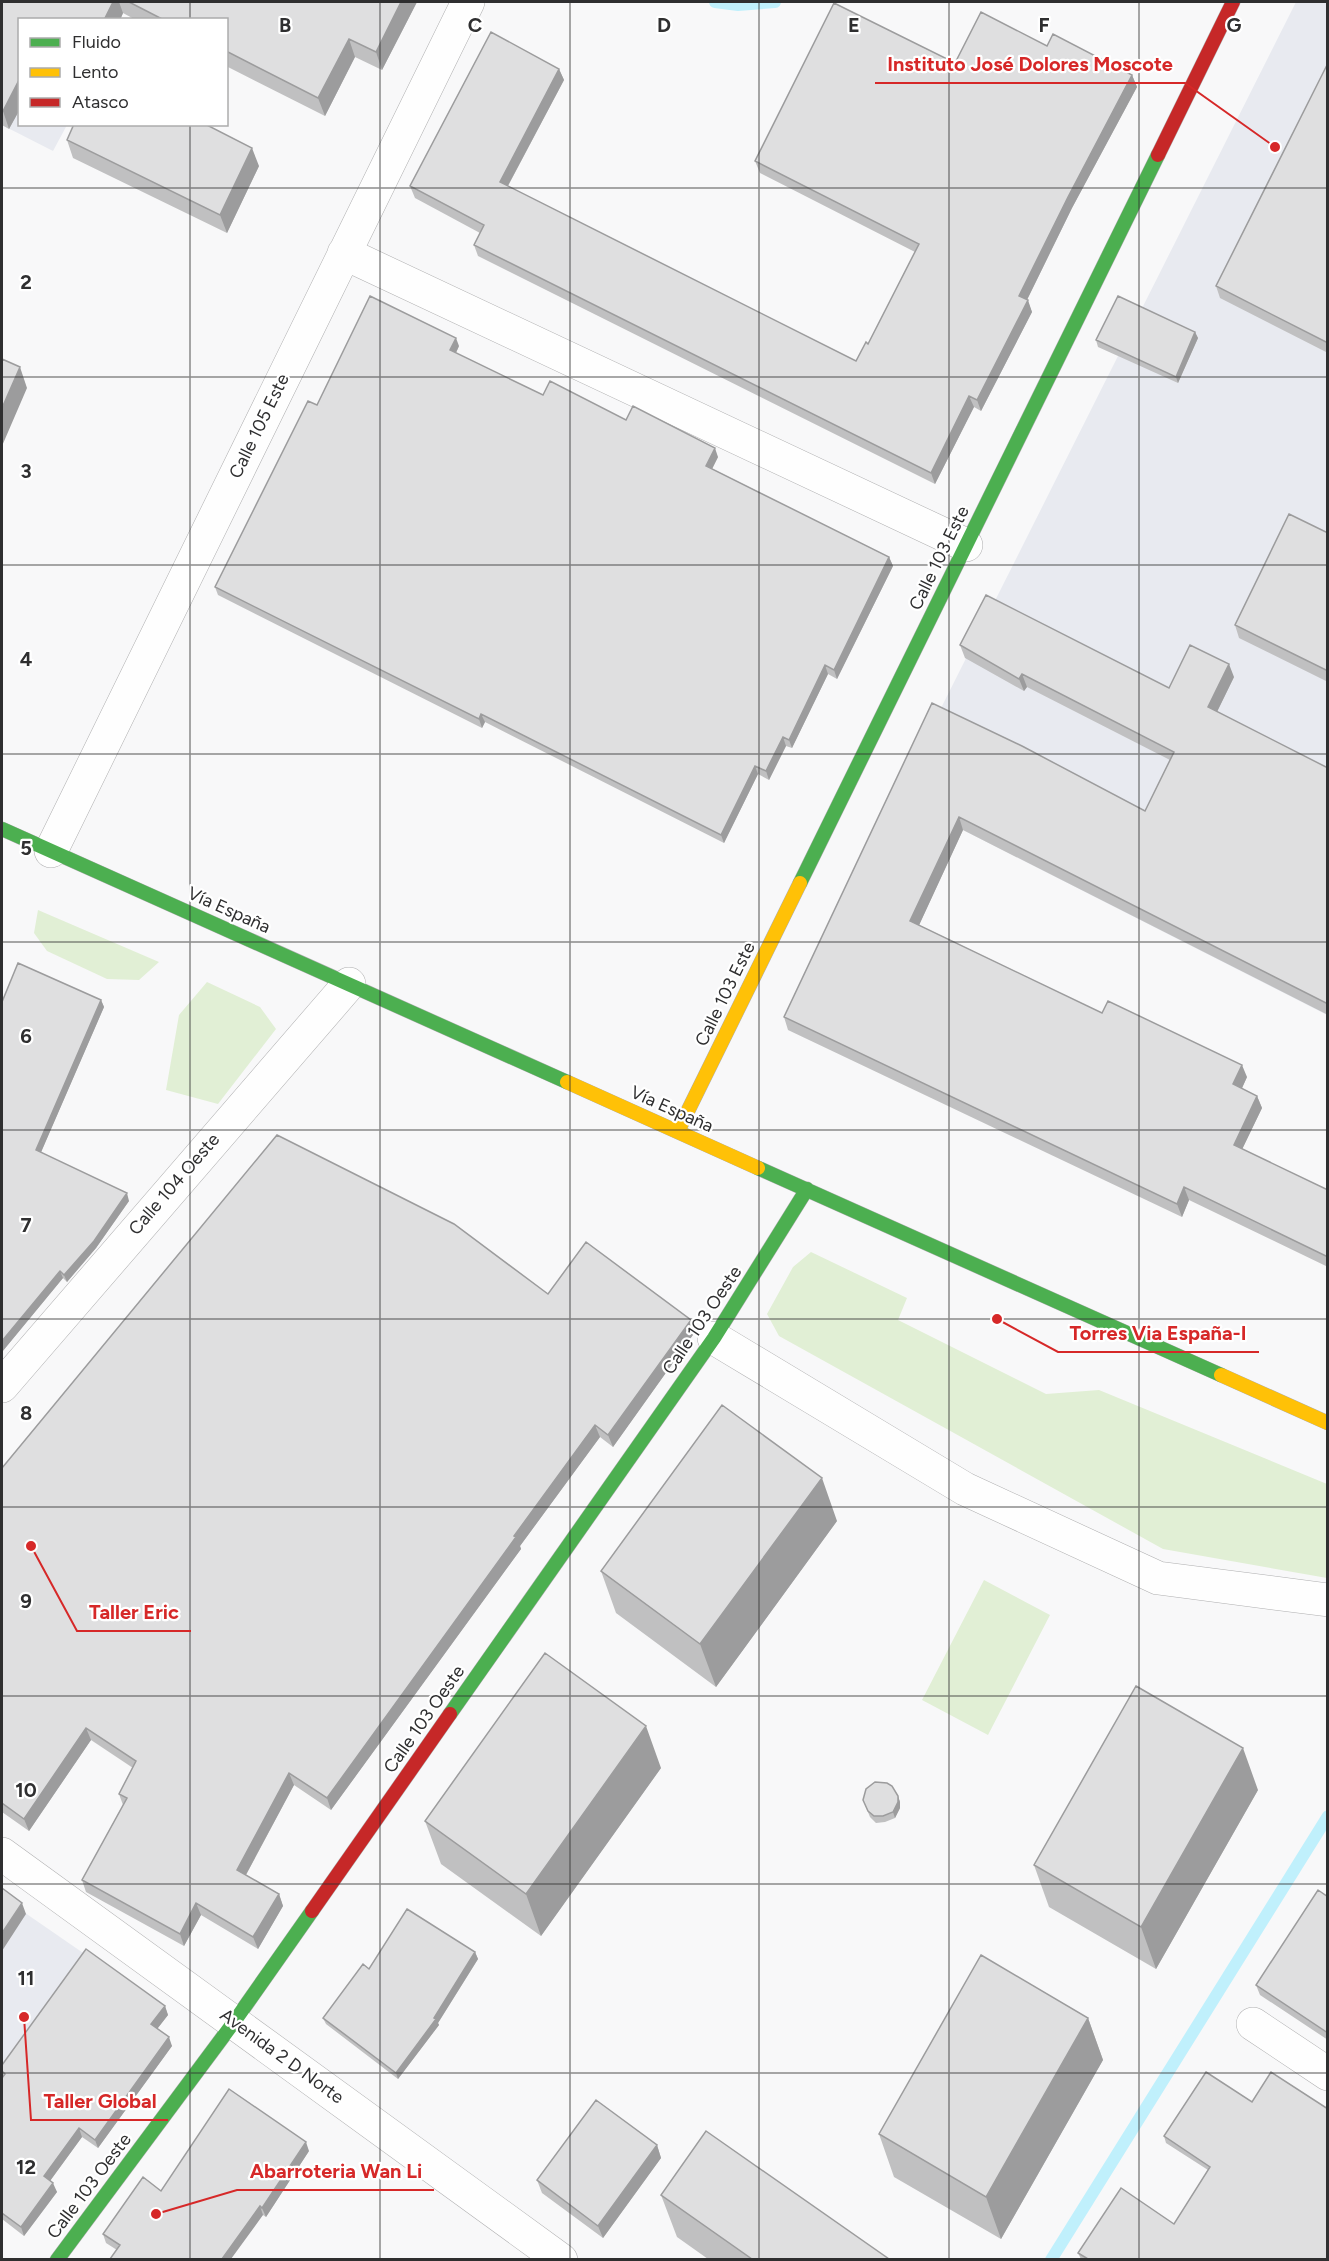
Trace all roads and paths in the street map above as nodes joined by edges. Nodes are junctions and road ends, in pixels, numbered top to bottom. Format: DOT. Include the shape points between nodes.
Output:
graph roads {
  1 [pos="468,2"];
  2 [pos="1233,2"];
  3 [pos="344,253"];
  4 [pos="966,545"];
  5 [pos="2,829"];
  6 [pos="51,851"];
  7 [pos="349,984"];
  8 [pos="678,1131"];
  9 [pos="807,1189"];
  10 [pos="714,1338"];
  11 [pos="2,1386"];
  12 [pos="1328,1423"];
  13 [pos="1328,1600"];
  14 [pos="2,1854"];
  15 [pos="234,2022"];
  16 [pos="1253,2024"];
  17 [pos="1328,2074"];
  18 [pos="57,2259"];
  19 [pos="561,2259"];
  1 -- 3 [label="street, Calle 105 Este"];
  2 -- 4 [label="street, Calle 103 Este"];
  3 -- 4 [label="street"];
  3 -- 6 [label="street, Calle 105 Este"];
  4 -- 8 [label="street, Calle 103 Este"];
  5 -- 6 [label="street, Vía España"];
  6 -- 7 [label="street, Vía España"];
  7 -- 8 [label="street, Vía España"];
  7 -- 11 [label="street, Calle 104 Oeste"];
  8 -- 9 [label="street, Vía España"];
  9 -- 10 [label="street, Calle 103 Oeste"];
  9 -- 12 [label="street, Vía España"];
  10 -- 13 [label="street" via="965,1489 1158,1578"];
  10 -- 15 [label="street, Calle 103 Oeste"];
  14 -- 15 [label="street, Avenida 2 D Norte"];
  15 -- 18 [label="street, Calle 103 Oeste"];
  15 -- 19 [label="street, Avenida 2 D Norte"];
  16 -- 17 [label="street"];
}
